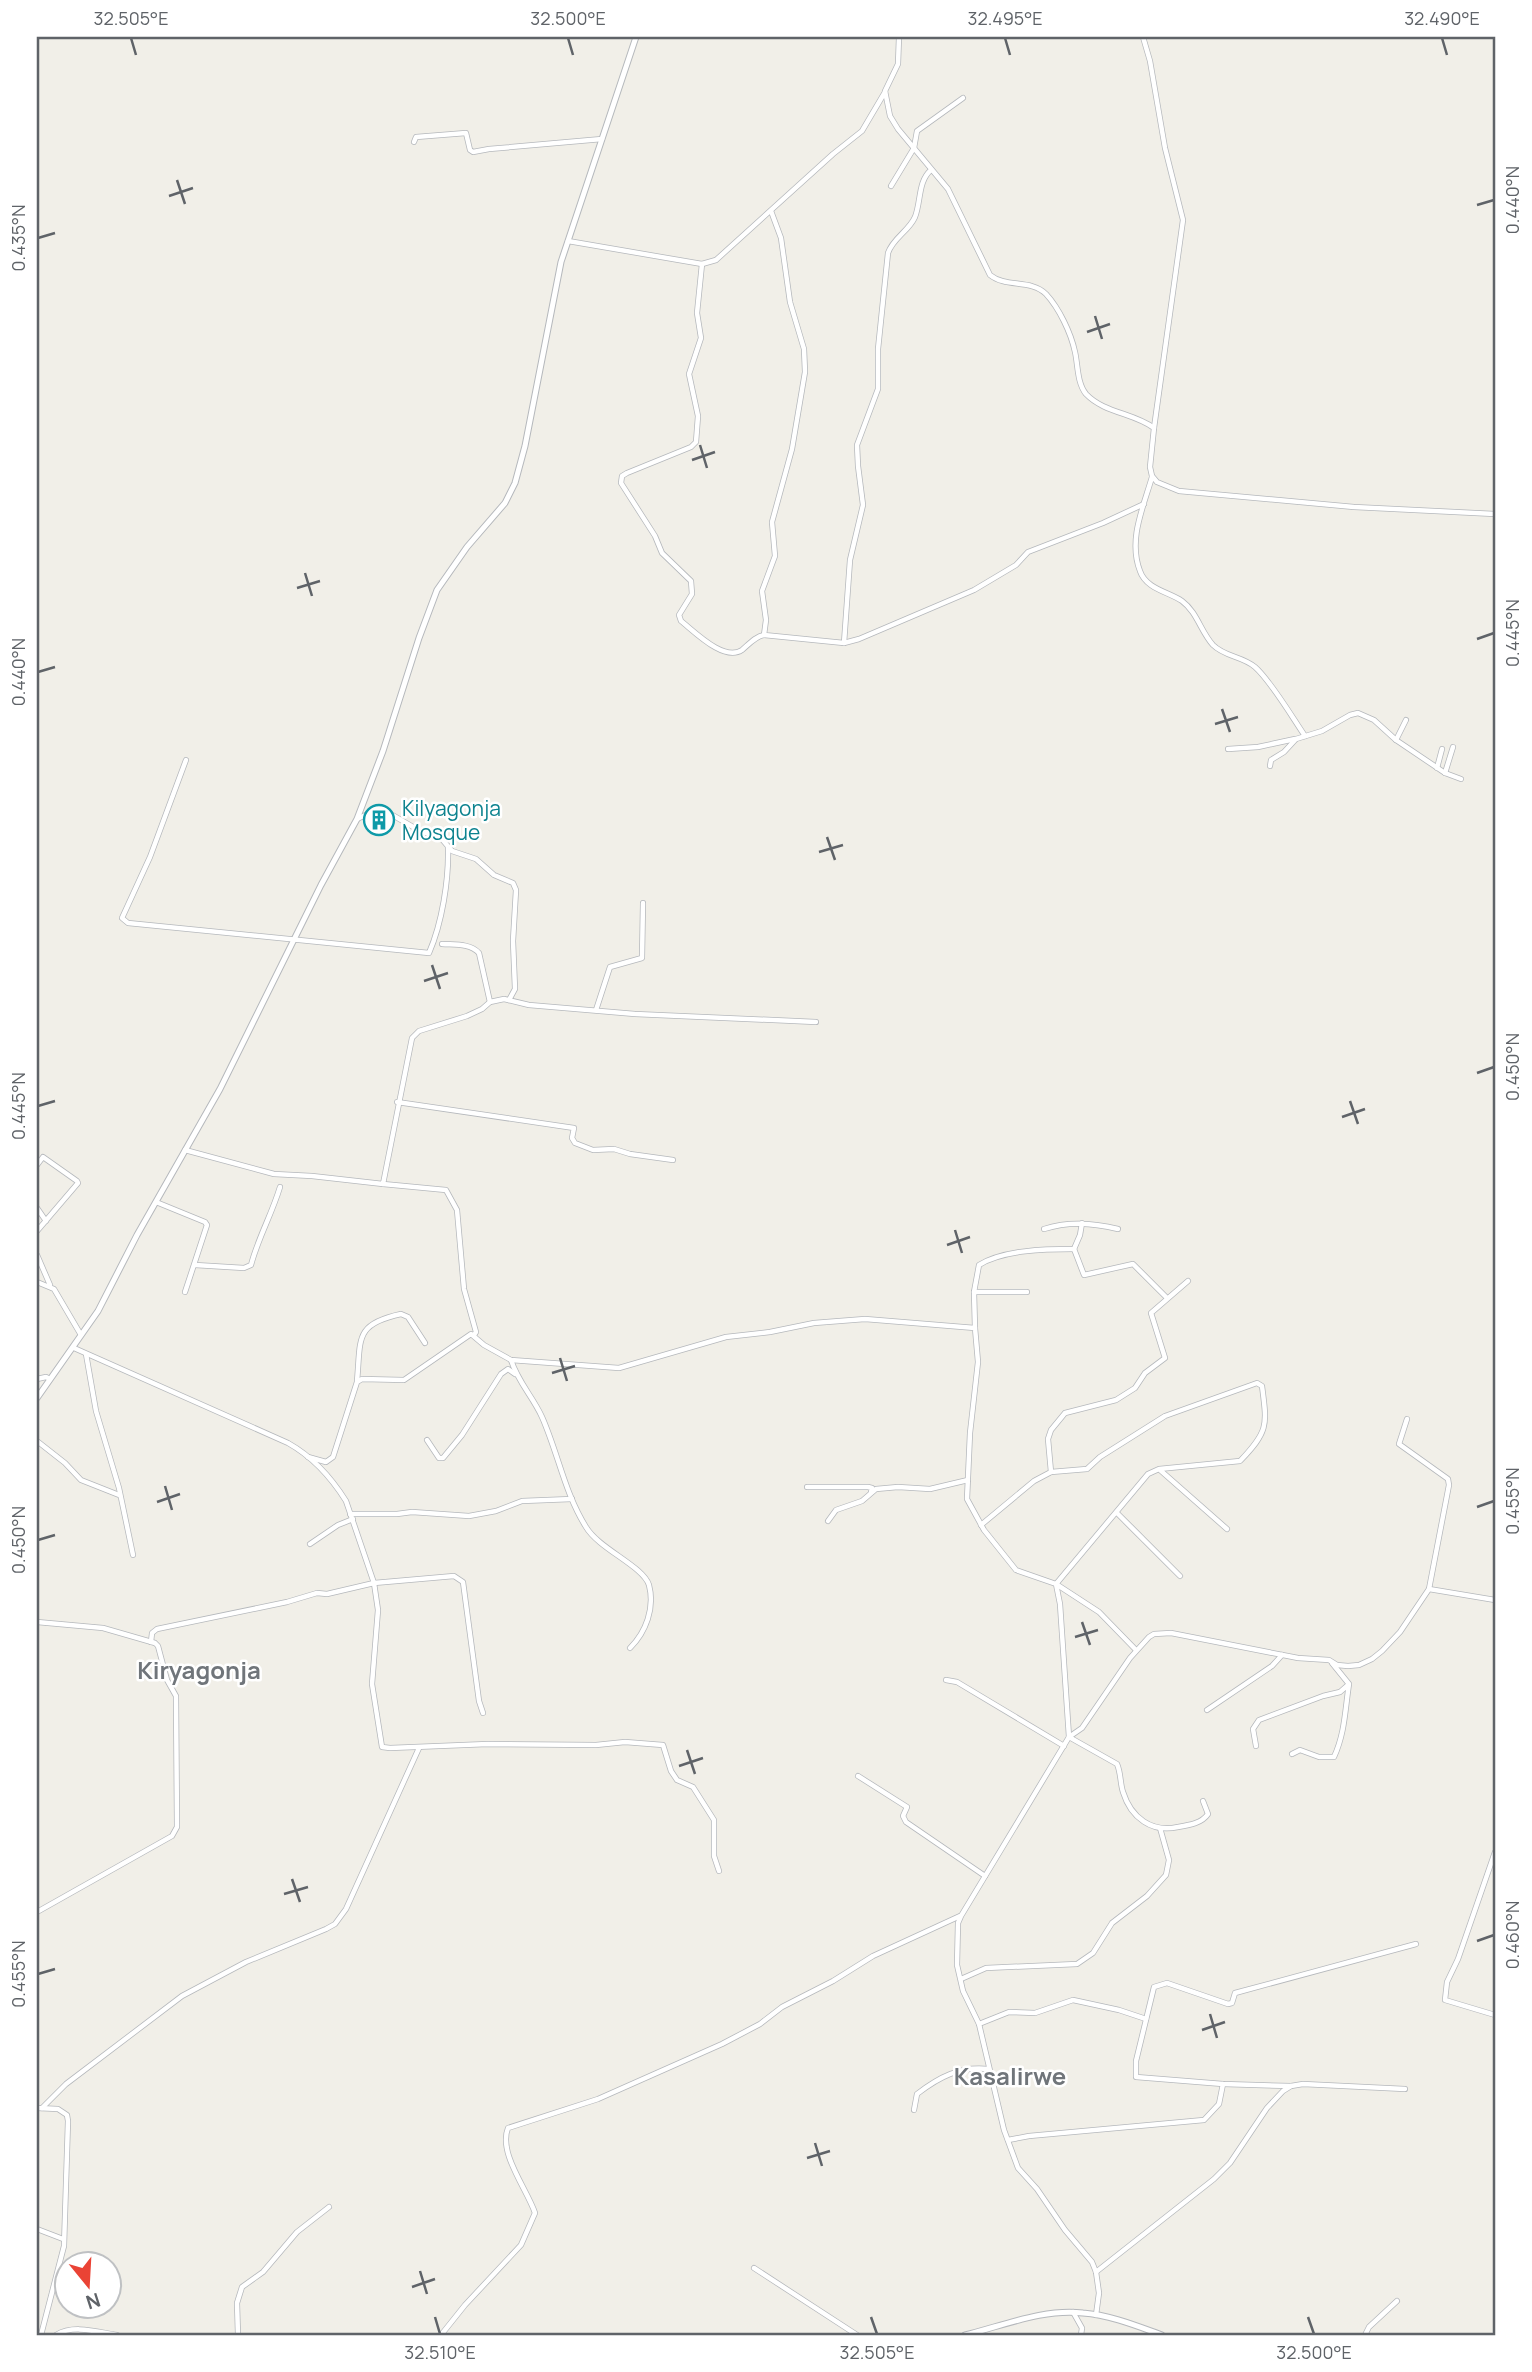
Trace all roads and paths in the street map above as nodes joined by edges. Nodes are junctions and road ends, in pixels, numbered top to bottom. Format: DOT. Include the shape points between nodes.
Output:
graph roads {
  1 [pos="636,37"];
  2 [pos="900,37"];
  3 [pos="1143,37"];
  4 [pos="886,91"];
  5 [pos="963,98"];
  6 [pos="602,139"];
  7 [pos="414,142"];
  8 [pos="914,148"];
  9 [pos="931,170"];
  10 [pos="891,186"];
  11 [pos="771,211"];
  12 [pos="568,241"];
  13 [pos="702,264"];
  14 [pos="1154,428"];
  15 [pos="1152,477"];
  16 [pos="1144,504"];
  17 [pos="1495,514"];
  18 [pos="764,635"];
  19 [pos="844,643"];
  20 [pos="1406,720"];
  21 [pos="1305,736"];
  22 [pos="1296,739"];
  23 [pos="1396,740"];
  24 [pos="1453,747"];
  25 [pos="1228,749"];
  26 [pos="1442,749"];
  27 [pos="186,760"];
  28 [pos="1270,766"];
  29 [pos="1437,768"];
  30 [pos="1445,774"];
  31 [pos="1461,779"];
  32 [pos="357,819"];
  33 [pos="448,848"];
  34 [pos="643,903"];
  35 [pos="295,941"];
  36 [pos="442,944"];
  37 [pos="509,1000"];
  38 [pos="490,1002"];
  39 [pos="596,1010"];
  40 [pos="816,1022"];
  41 [pos="397,1102"];
  42 [pos="185,1150"];
  43 [pos="673,1160"];
  44 [pos="37,1165"];
  45 [pos="383,1184"];
  46 [pos="280,1187"];
  47 [pos="156,1202"];
  48 [pos="37,1208"];
  49 [pos="46,1221"];
  50 [pos="1082,1223"];
  51 [pos="1044,1229"];
  52 [pos="1118,1229"];
  53 [pos="37,1231"];
  54 [pos="1074,1249"];
  55 [pos="37,1255"];
  56 [pos="195,1265"];
  57 [pos="1188,1280"];
  58 [pos="37,1282"];
  59 [pos="51,1286"];
  60 [pos="185,1292"];
  61 [pos="974,1292"];
  62 [pos="1027,1292"];
  63 [pos="1167,1298"];
  64 [pos="975,1328"];
  65 [pos="474,1335"];
  66 [pos="82,1336"];
  67 [pos="425,1343"];
  68 [pos="74,1348"];
  69 [pos="86,1353"];
  70 [pos="511,1360"];
  71 [pos="516,1375"];
  72 [pos="37,1379"];
  73 [pos="50,1379"];
  74 [pos="357,1382"];
  75 [pos="37,1398"];
  76 [pos="1407,1419"];
  77 [pos="427,1440"];
  78 [pos="37,1441"];
  79 [pos="309,1457"];
  80 [pos="1159,1469"];
  81 [pos="1051,1472"];
  82 [pos="968,1480"];
  83 [pos="807,1487"];
  84 [pos="872,1492"];
  85 [pos="120,1495"];
  86 [pos="572,1499"];
  87 [pos="1117,1513"];
  88 [pos="351,1516"];
  89 [pos="828,1521"];
  90 [pos="981,1525"];
  91 [pos="1227,1529"];
  92 [pos="310,1545"];
  93 [pos="133,1555"];
  94 [pos="1180,1576"];
  95 [pos="374,1583"];
  96 [pos="1056,1584"];
  97 [pos="1429,1589"];
  98 [pos="1495,1600"];
  99 [pos="37,1622"];
  100 [pos="151,1642"];
  101 [pos="630,1648"];
  102 [pos="1136,1650"];
  103 [pos="1282,1655"];
  104 [pos="1329,1660"];
  105 [pos="946,1680"];
  106 [pos="1349,1684"];
  107 [pos="1208,1710"];
  108 [pos="483,1713"];
  109 [pos="1069,1737"];
  110 [pos="1064,1746"];
  111 [pos="1256,1746"];
  112 [pos="419,1748"];
  113 [pos="1292,1754"];
  114 [pos="858,1776"];
  115 [pos="1203,1801"];
  116 [pos="1160,1828"];
  117 [pos="1495,1852"];
  118 [pos="719,1871"];
  119 [pos="985,1876"];
  120 [pos="37,1912"];
  121 [pos="961,1916"];
  122 [pos="1416,1944"];
  123 [pos="961,1979"];
  124 [pos="1495,2015"];
  125 [pos="1146,2019"];
  126 [pos="979,2024"];
  127 [pos="988,2069"];
  128 [pos="1223,2084"];
  129 [pos="1291,2086"];
  130 [pos="1405,2089"];
  131 [pos="40,2108"];
  132 [pos="914,2110"];
  133 [pos="1008,2140"];
  134 [pos="329,2207"];
  135 [pos="37,2229"];
  136 [pos="63,2239"];
  137 [pos="754,2268"];
  138 [pos="1096,2272"];
  139 [pos="1397,2301"];
  140 [pos="1073,2312"];
  141 [pos="1096,2315"];
  142 [pos="41,2335"];
  143 [pos="56,2335"];
  144 [pos="117,2335"];
  145 [pos="238,2335"];
  146 [pos="440,2335"];
  147 [pos="857,2335"];
  148 [pos="965,2335"];
  149 [pos="1081,2335"];
  150 [pos="1162,2335"];
  151 [pos="1365,2335"];
  1 -- 6 [label="street"];
  2 -- 4 [label="street" via="898,64"];
  3 -- 14 [label="street" via="1183,220"];
  4 -- 8 [label="street" via="890,116"];
  4 -- 11 [label="street" via="862,131"];
  5 -- 8 [label="street" via="917,131"];
  6 -- 7 [label="street" via="473,152 466,133 416,137"];
  6 -- 12 [label="street"];
  8 -- 9 [label="street"];
  8 -- 10 [label="street"];
  9 -- 14 [label="street" via="951,193 990,275 1041,290 1057,309 1074,347 1085,392 1102,405"];
  9 -- 19 [label="street" via="923,182 914,221 894,240 888,253 878,385 857,445 863,505 850,560"];
  11 -- 13 [label="street" via="724,255"];
  11 -- 18 [label="street" via="781,238 805,372 792,449 772,522 775,556 762,591"];
  12 -- 13 [label="street"];
  12 -- 32 [label="street" via="515,483 505,503 437,590"];
  13 -- 18 [label="street" via="697,313 701,334 689,374 698,416 696,442 626,473 621,483 662,554 691,581 692,594 679,615 681,621 725,653 737,653"];
  14 -- 15 [label="street"];
  15 -- 16 [label="street"];
  15 -- 17 [label="street" via="1167,487 1209,495"];
  16 -- 19 [label="street" via="1028,552 1016,565 974,590"];
  16 -- 21 [label="street" via="1135,546 1142,576 1185,603 1215,647 1242,658 1263,675"];
  18 -- 19 [label="street"];
  20 -- 23 [label="street"];
  21 -- 22 [label="street"];
  21 -- 23 [label="street" via="1358,713 1374,720"];
  22 -- 25 [label="street"];
  22 -- 28 [label="street"];
  23 -- 29 [label="street"];
  24 -- 30 [label="street"];
  26 -- 29 [label="street"];
  27 -- 35 [label="street" via="122,918"];
  29 -- 30 [label="street"];
  30 -- 31 [label="street"];
  32 -- 33 [label="street" via="372,812 389,813 441,838"];
  32 -- 35 [label="street"];
  33 -- 35 [label="street" via="448,869 429,953"];
  33 -- 37 [label="street" via="476,859 515,886 515,989"];
  34 -- 39 [label="street" via="642,958 610,967"];
  35 -- 42 [label="street"];
  36 -- 38 [label="street" via="475,948"];
  37 -- 38 [label="street"];
  37 -- 39 [label="street"];
  38 -- 41 [label="street" via="467,1016 415,1033"];
  39 -- 40 [label="street"];
  41 -- 43 [label="street" via="575,1128 575,1143 593,1150 614,1149"];
  41 -- 45 [label="street"];
  42 -- 45 [label="street" via="274,1174"];
  42 -- 47 [label="street"];
  44 -- 49 [label="street" via="43,1157 78,1183"];
  45 -- 65 [label="street" via="446,1190 457,1210 464,1289"];
  46 -- 56 [label="street" via="251,1265"];
  47 -- 56 [label="street" via="205,1222 207,1229"];
  47 -- 66 [label="street"];
  48 -- 49 [label="street"];
  49 -- 53 [label="street"];
  50 -- 51 [label="street"];
  50 -- 52 [label="street"];
  50 -- 54 [label="street"];
  54 -- 61 [label="street" via="1045,1249 987,1260 979,1265"];
  54 -- 63 [label="street" via="1084,1275 1133,1264"];
  55 -- 59 [label="street"];
  56 -- 60 [label="street"];
  57 -- 63 [label="street"];
  58 -- 59 [label="street"];
  59 -- 66 [label="street"];
  61 -- 62 [label="street"];
  61 -- 64 [label="street"];
  63 -- 81 [label="street" via="1151,1313 1165,1358 1116,1400 1065,1413 1048,1439"];
  64 -- 70 [label="street" via="843,1320 726,1337 619,1368"];
  64 -- 82 [label="street" via="978,1363"];
  65 -- 70 [label="street"];
  65 -- 74 [label="street" via="404,1380"];
  66 -- 68 [label="street"];
  67 -- 74 [label="street" via="401,1314 372,1324 363,1330"];
  68 -- 69 [label="street"];
  68 -- 73 [label="street"];
  69 -- 79 [label="street" via="288,1443"];
  69 -- 85 [label="street" via="96,1412"];
  70 -- 71 [label="street"];
  71 -- 77 [label="street" via="508,1369 501,1374 443,1458"];
  71 -- 86 [label="street" via="541,1415"];
  72 -- 73 [label="street"];
  73 -- 75 [label="street"];
  74 -- 79 [label="street" via="333,1457 326,1462"];
  76 -- 97 [label="street" via="1399,1444 1448,1479"];
  78 -- 85 [label="street" via="82,1480"];
  79 -- 88 [label="street" via="340,1492"];
  80 -- 81 [label="street" via="1240,1461 1267,1423 1262,1385 1165,1416 1087,1469"];
  80 -- 87 [label="street" via="1148,1474"];
  80 -- 91 [label="street"];
  81 -- 90 [label="street"];
  82 -- 84 [label="street" via="930,1489 898,1487"];
  82 -- 90 [label="street" via="967,1499"];
  83 -- 84 [label="street" via="868,1487"];
  84 -- 89 [label="street" via="862,1501 836,1510"];
  85 -- 93 [label="street"];
  86 -- 88 [label="street" via="522,1501 469,1516 412,1512"];
  86 -- 101 [label="street" via="595,1539 648,1582 649,1618 640,1639"];
  87 -- 94 [label="street"];
  87 -- 96 [label="street"];
  88 -- 92 [label="street"];
  88 -- 95 [label="street"];
  90 -- 96 [label="street" via="1016,1570"];
  95 -- 100 [label="street" via="157,1629"];
  95 -- 108 [label="street" via="451,1576 462,1580"];
  95 -- 112 [label="street" via="378,1610 371,1670 380,1743 385,1748"];
  96 -- 102 [label="street" via="1099,1612"];
  96 -- 109 [label="street"];
  97 -- 98 [label="street"];
  97 -- 104 [label="street" via="1382,1651 1354,1666"];
  99 -- 100 [label="street" via="103,1628"];
  100 -- 120 [label="street" via="158,1646 176,1696 176,1831"];
  102 -- 103 [label="street" via="1149,1637 1171,1633"];
  102 -- 109 [label="street" via="1082,1728"];
  103 -- 104 [label="street"];
  103 -- 107 [label="street"];
  104 -- 106 [label="street"];
  105 -- 110 [label="street" via="957,1682"];
  106 -- 111 [label="street" via="1340,1692 1259,1720 1253,1729"];
  106 -- 113 [label="street" via="1345,1725 1334,1757 1300,1750"];
  109 -- 110 [label="street"];
  109 -- 116 [label="street" via="1117,1764 1132,1811 1153,1828"];
  110 -- 119 [label="street"];
  112 -- 118 [label="street" via="663,1745 677,1780 693,1787 714,1819 714,1857"];
  112 -- 131 [label="street" via="335,1924 246,1962 182,1996"];
  114 -- 119 [label="street" via="906,1807 906,1822"];
  115 -- 116 [label="street" via="1208,1814 1204,1819"];
  116 -- 123 [label="street" via="1169,1860 1166,1875 1112,1923 1093,1953 1077,1964 986,1968"];
  117 -- 124 [label="street" via="1447,1982 1445,2000"];
  119 -- 121 [label="street"];
  121 -- 123 [label="street" via="957,1965"];
  121 -- 146 [label="street" via="868,1959 722,2044 598,2099 508,2128 506,2149 534,2209 533,2217 521,2245"];
  122 -- 125 [label="street" via="1235,1993 1233,2003 1228,2004 1159,1983"];
  123 -- 126 [label="street"];
  125 -- 126 [label="street" via="1073,2000 1035,2013 1009,2012"];
  125 -- 128 [label="street" via="1136,2077"];
  126 -- 127 [label="street"];
  127 -- 132 [label="street" via="961,2070 932,2082 917,2094"];
  127 -- 133 [label="street"];
  128 -- 129 [label="street"];
  128 -- 133 [label="street" via="1219,2104 1204,2120"];
  129 -- 130 [label="street"];
  129 -- 138 [label="street" via="1267,2108 1214,2179"];
  131 -- 136 [label="street" via="58,2109 68,2120"];
  133 -- 138 [label="street" via="1018,2168"];
  134 -- 145 [label="street" via="242,2287 237,2303"];
  135 -- 136 [label="street"];
  136 -- 142 [label="street"];
  137 -- 147 [label="street"];
  138 -- 141 [label="street"];
  139 -- 151 [label="street"];
  140 -- 141 [label="street"];
  140 -- 148 [label="street"];
  140 -- 149 [label="street"];
  141 -- 150 [label="street"];
  143 -- 144 [label="street" via="78,2329"];
}
